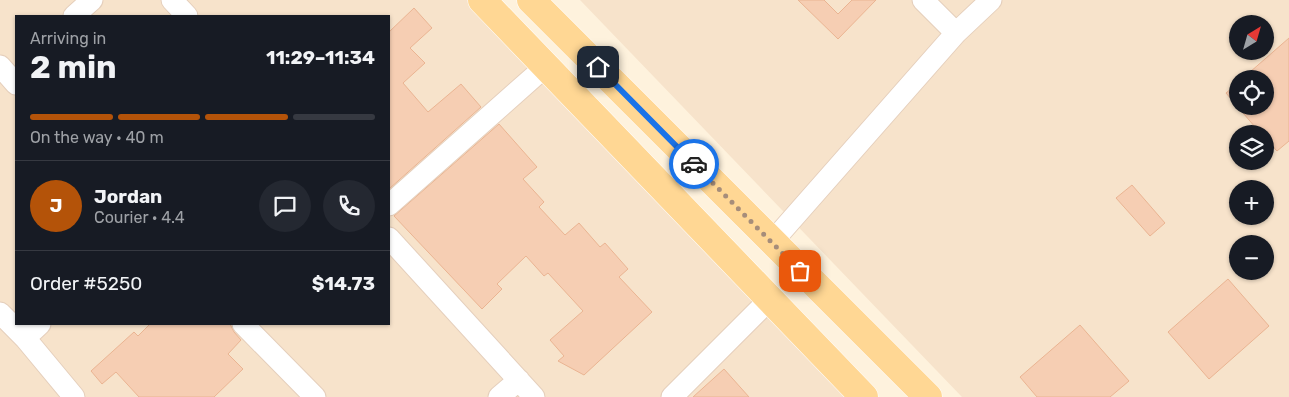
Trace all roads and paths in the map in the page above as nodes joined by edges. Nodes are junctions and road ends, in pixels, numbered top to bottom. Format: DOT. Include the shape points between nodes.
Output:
graph roads {
  1 [pos="92,0"];
  2 [pos="172,0"];
  3 [pos="482,0"];
  4 [pos="531,0"];
  5 [pos="923,0"];
  6 [pos="991,0"];
  7 [pos="75,15"];
  8 [pos="186,15"];
  9 [pos="956,33"];
  10 [pos="546,66"];
  11 [pos="390,204"];
  12 [pos="390,239"];
  13 [pos="772,242"];
  14 [pos="770,298"];
  15 [pos="0,313"];
  16 [pos="15,321"];
  17 [pos="22,325"];
  18 [pos="255,327"];
  19 [pos="33,331"];
  20 [pos="519,380"];
  21 [pos="74,397"];
  22 [pos="315,397"];
  23 [pos="499,397"];
  24 [pos="534,397"];
  25 [pos="672,397"];
  26 [pos="864,397"];
  27 [pos="928,397"];
  1 -- 7 [label="street"];
  2 -- 8 [label="street"];
  3 -- 10 [label="main road"];
  4 -- 13 [label="main road"];
  5 -- 9 [label="street"];
  6 -- 9 [label="street"];
  9 -- 13 [label="street"];
  10 -- 11 [label="street"];
  10 -- 14 [label="main road"];
  12 -- 20 [label="street"];
  13 -- 27 [label="main road"];
  14 -- 25 [label="street"];
  14 -- 26 [label="main road"];
  15 -- 16 [label="street"];
  17 -- 19 [label="street"];
  18 -- 22 [label="street"];
  19 -- 21 [label="street"];
  20 -- 23 [label="street"];
  20 -- 24 [label="street"];
}
